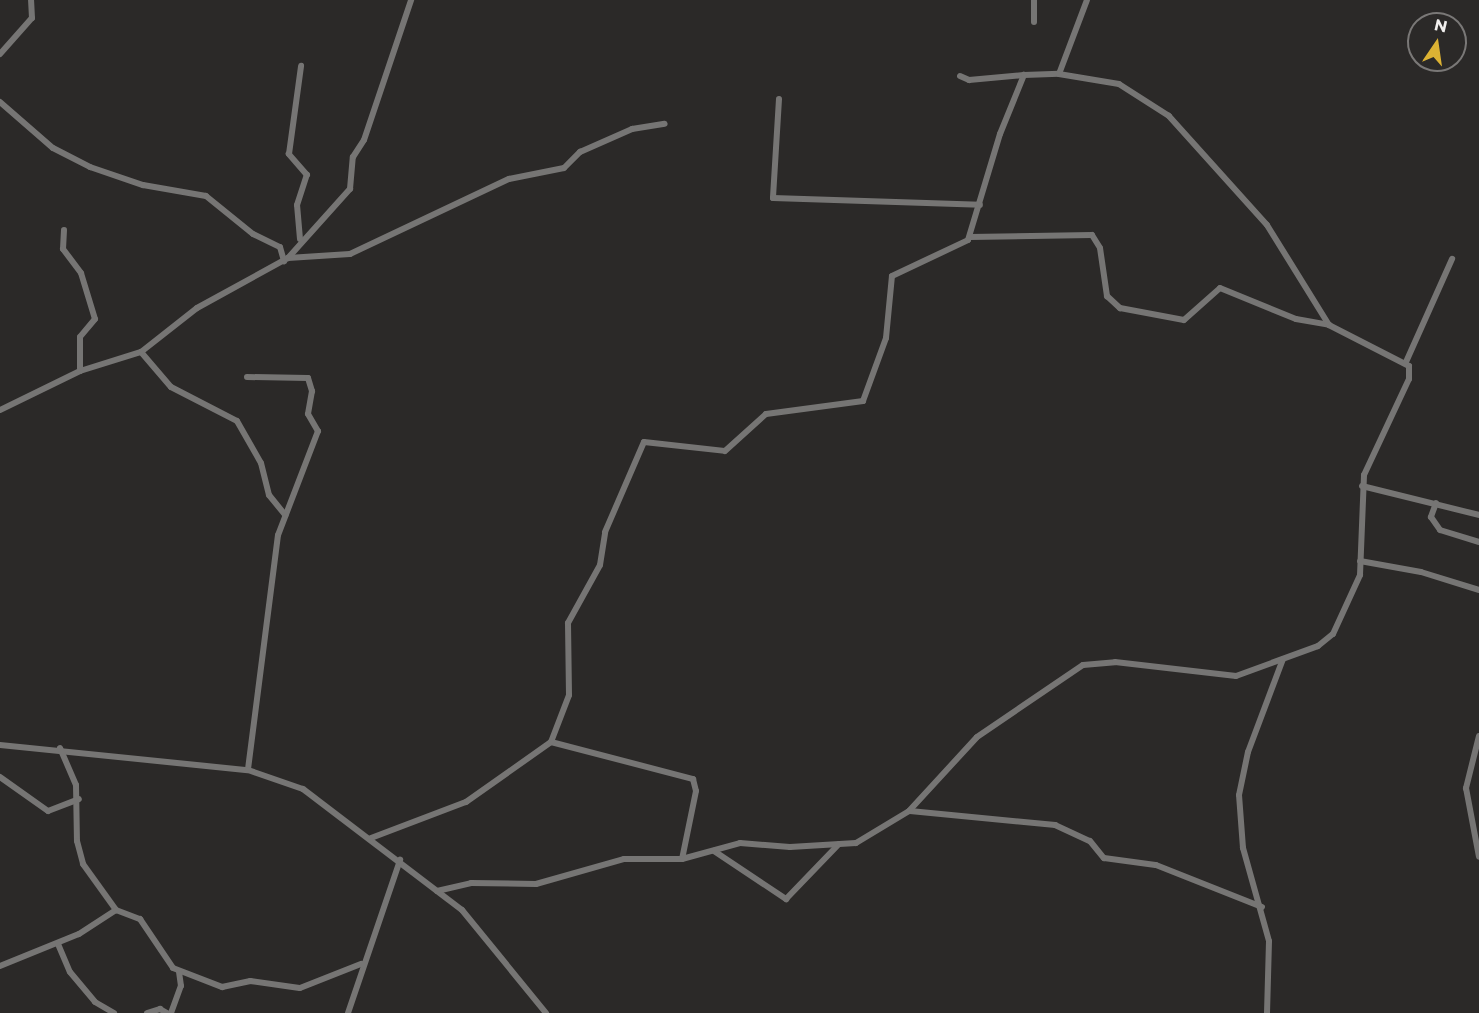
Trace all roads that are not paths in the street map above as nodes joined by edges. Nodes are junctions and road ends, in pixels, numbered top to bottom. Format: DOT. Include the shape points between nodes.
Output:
graph roads {
  1 [pos="31,0"];
  2 [pos="411,0"];
  3 [pos="1034,0"];
  4 [pos="1087,0"];
  5 [pos="1034,22"];
  6 [pos="0,54"];
  7 [pos="301,66"];
  8 [pos="1059,74"];
  9 [pos="960,75"];
  10 [pos="1024,75"];
  11 [pos="779,99"];
  12 [pos="0,102"];
  13 [pos="665,124"];
  14 [pos="980,205"];
  15 [pos="64,230"];
  16 [pos="970,237"];
  17 [pos="300,239"];
  18 [pos="286,259"];
  19 [pos="1452,259"];
  20 [pos="1329,325"];
  21 [pos="141,352"];
  22 [pos="1406,362"];
  23 [pos="80,371"];
  24 [pos="247,377"];
  25 [pos="0,410"];
  26 [pos="1362,486"];
  27 [pos="1436,503"];
  28 [pos="285,515"];
  29 [pos="1479,515"];
  30 [pos="1479,542"];
  31 [pos="1360,561"];
  32 [pos="1479,590"];
  33 [pos="1283,659"];
  34 [pos="1479,736"];
  35 [pos="551,742"];
  36 [pos="0,745"];
  37 [pos="60,748"];
  38 [pos="248,770"];
  39 [pos="0,777"];
  40 [pos="79,798"];
  41 [pos="909,811"];
  42 [pos="371,838"];
  43 [pos="839,844"];
  44 [pos="714,851"];
  45 [pos="1479,858"];
  46 [pos="682,859"];
  47 [pos="400,860"];
  48 [pos="437,891"];
  49 [pos="1262,908"];
  50 [pos="116,910"];
  51 [pos="57,944"];
  52 [pos="361,964"];
  53 [pos="0,966"];
  54 [pos="179,971"];
  55 [pos="114,1013"];
  56 [pos="147,1013"];
  57 [pos="169,1013"];
  58 [pos="348,1013"];
  59 [pos="546,1013"];
  60 [pos="1267,1013"];
  1 -- 6 [label="street" via="32,18"];
  2 -- 17 [label="street" via="364,140 353,157 350,189 332,214"];
  3 -- 5 [label="street"];
  4 -- 8 [label="street"];
  7 -- 17 [label="street" via="290,154 307,176 297,205"];
  8 -- 10 [label="street"];
  8 -- 20 [label="street" via="1119,84 1169,116 1267,225"];
  9 -- 10 [label="street" via="969,80"];
  10 -- 14 [label="street" via="1000,134"];
  11 -- 14 [label="street" via="773,198"];
  12 -- 18 [label="street" via="53,148 90,167 143,185 206,196 253,234 280,247"];
  13 -- 18 [label="street" via="633,129 580,152 564,168 509,179 350,254"];
  14 -- 16 [label="street"];
  15 -- 23 [label="street" via="63,249 81,273 94,319 80,337"];
  16 -- 20 [label="street" via="987,241 1092,235 1100,248 1107,296 1120,308 1184,320 1220,288 1296,319"];
  16 -- 35 [label="street" via="892,276 886,338 867,393 857,405 766,414 725,451 645,442 605,532 600,565 568,622 569,695"];
  17 -- 18 [label="street"];
  18 -- 21 [label="street" via="197,308"];
  19 -- 22 [label="street"];
  20 -- 22 [label="street"];
  21 -- 23 [label="street"];
  21 -- 28 [label="street" via="171,387 237,421 261,464 269,495"];
  22 -- 26 [label="street" via="1410,380"];
  23 -- 25 [label="street"];
  24 -- 28 [label="street" via="302,375 312,386 308,414 318,431"];
  26 -- 27 [label="street"];
  26 -- 31 [label="street"];
  27 -- 29 [label="street"];
  27 -- 30 [label="street" via="1432,520 1440,530"];
  28 -- 38 [label="street" via="271,574"];
  31 -- 32 [label="street" via="1421,572"];
  31 -- 33 [label="street" via="1352,598 1333,634 1318,646"];
  33 -- 41 [label="street" via="1227,677 1115,662 1083,665 977,737"];
  33 -- 49 [label="street" via="1248,752 1239,795 1244,848"];
  34 -- 45 [label="street" via="1466,788"];
  35 -- 42 [label="street" via="466,802"];
  35 -- 46 [label="street" via="693,779 696,791"];
  36 -- 37 [label="street"];
  37 -- 38 [label="street" via="130,761"];
  37 -- 40 [label="street"];
  38 -- 42 [label="street" via="303,789"];
  39 -- 40 [label="street" via="48,811"];
  40 -- 50 [label="street" via="77,841 83,864"];
  41 -- 43 [label="street" via="869,838"];
  41 -- 49 [label="street" via="1055,825 1090,841 1104,858 1156,865"];
  42 -- 47 [label="street"];
  43 -- 44 [label="street" via="740,843"];
  43 -- 44 [label="street" via="786,899"];
  44 -- 46 [label="street"];
  46 -- 48 [label="street" via="624,859 536,884 471,883"];
  47 -- 48 [label="street"];
  47 -- 52 [label="street"];
  48 -- 59 [label="street" via="479,927"];
  49 -- 60 [label="street" via="1271,958"];
  50 -- 51 [label="street"];
  50 -- 54 [label="street" via="140,920"];
  51 -- 53 [label="street"];
  51 -- 55 [label="street" via="92,999"];
  52 -- 54 [label="street" via="290,990 250,981 222,987"];
  52 -- 58 [label="street"];
  54 -- 57 [label="street" via="181,986"];
  56 -- 57 [label="street"];
}
